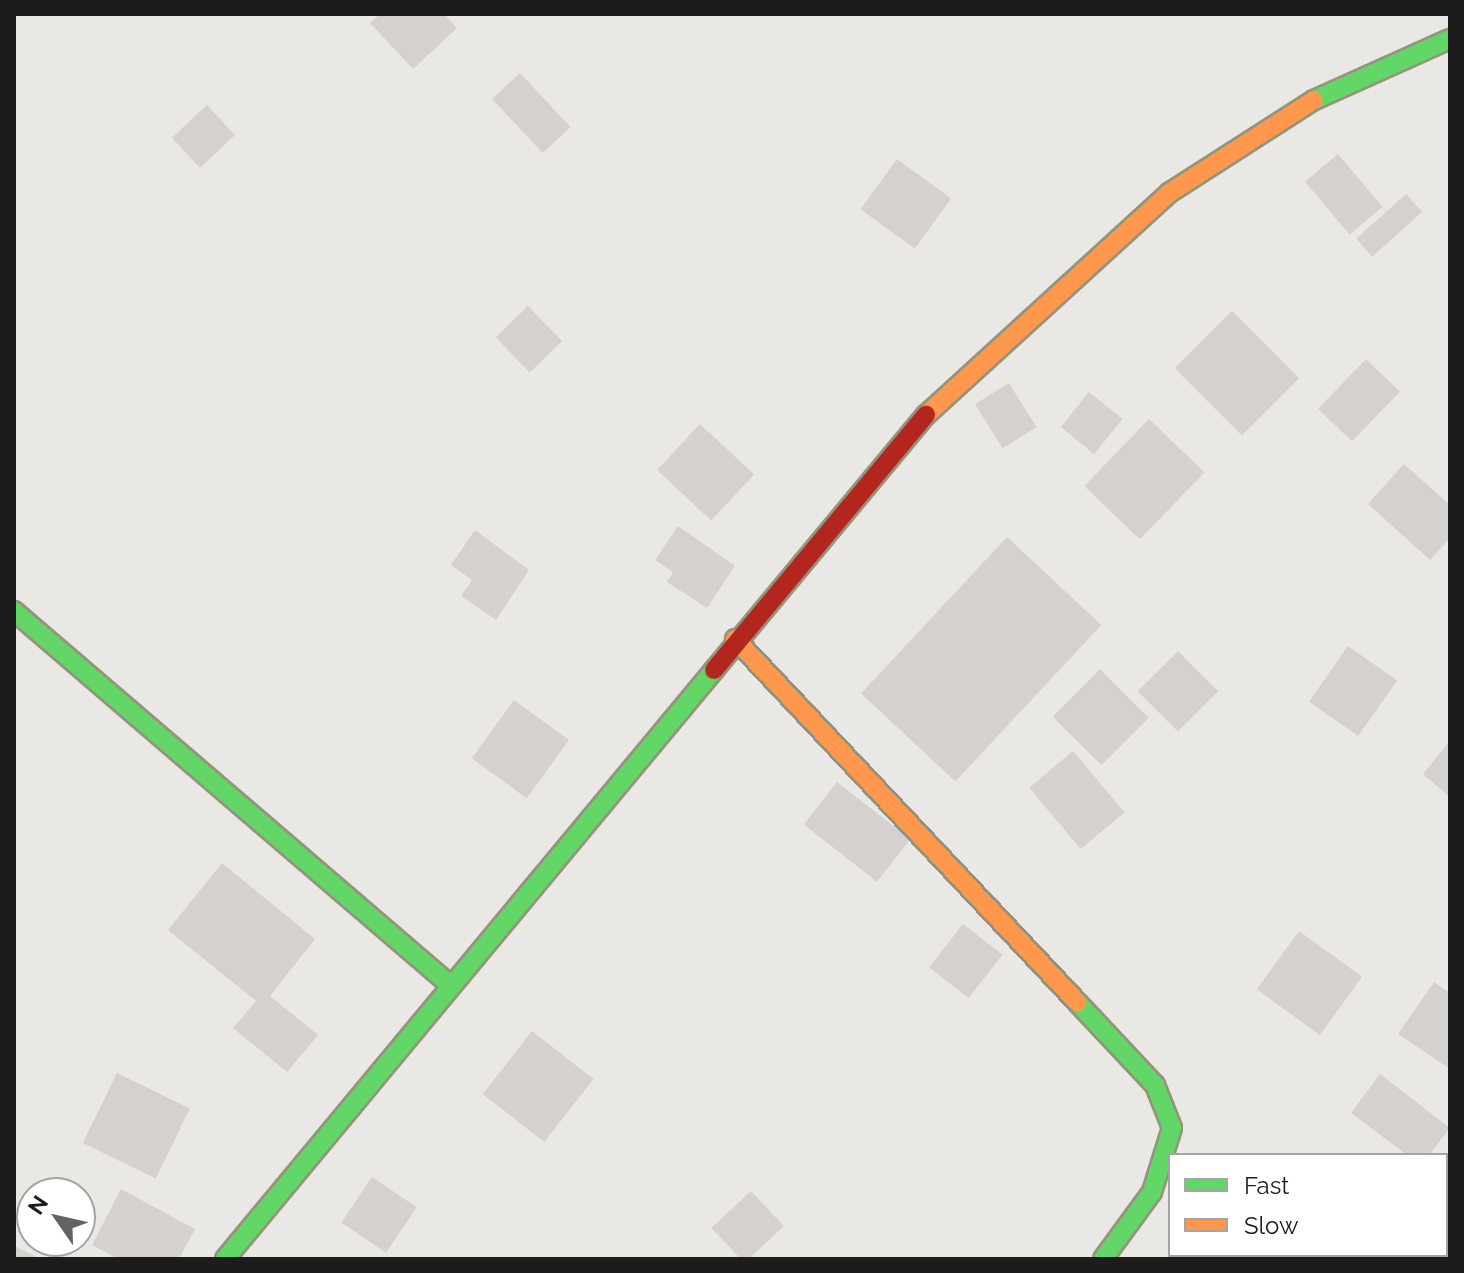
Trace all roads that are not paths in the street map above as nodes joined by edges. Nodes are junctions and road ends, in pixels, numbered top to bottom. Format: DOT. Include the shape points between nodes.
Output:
graph roads {
  1 [pos="1450,39"];
  2 [pos="14,611"];
  3 [pos="735,639"];
  4 [pos="449,984"];
  5 [pos="1170,1153"];
  6 [pos="1168,1157"];
  7 [pos="225,1259"];
  8 [pos="1103,1259"];
  1 -- 3 [label="street" via="1306,104 1169,193 935,404"];
  2 -- 4 [label="street"];
  3 -- 4 [label="street"];
  3 -- 5 [label="street" via="1155,1085 1172,1128"];
  4 -- 7 [label="street"];
  6 -- 8 [label="street" via="1152,1192"];
}
